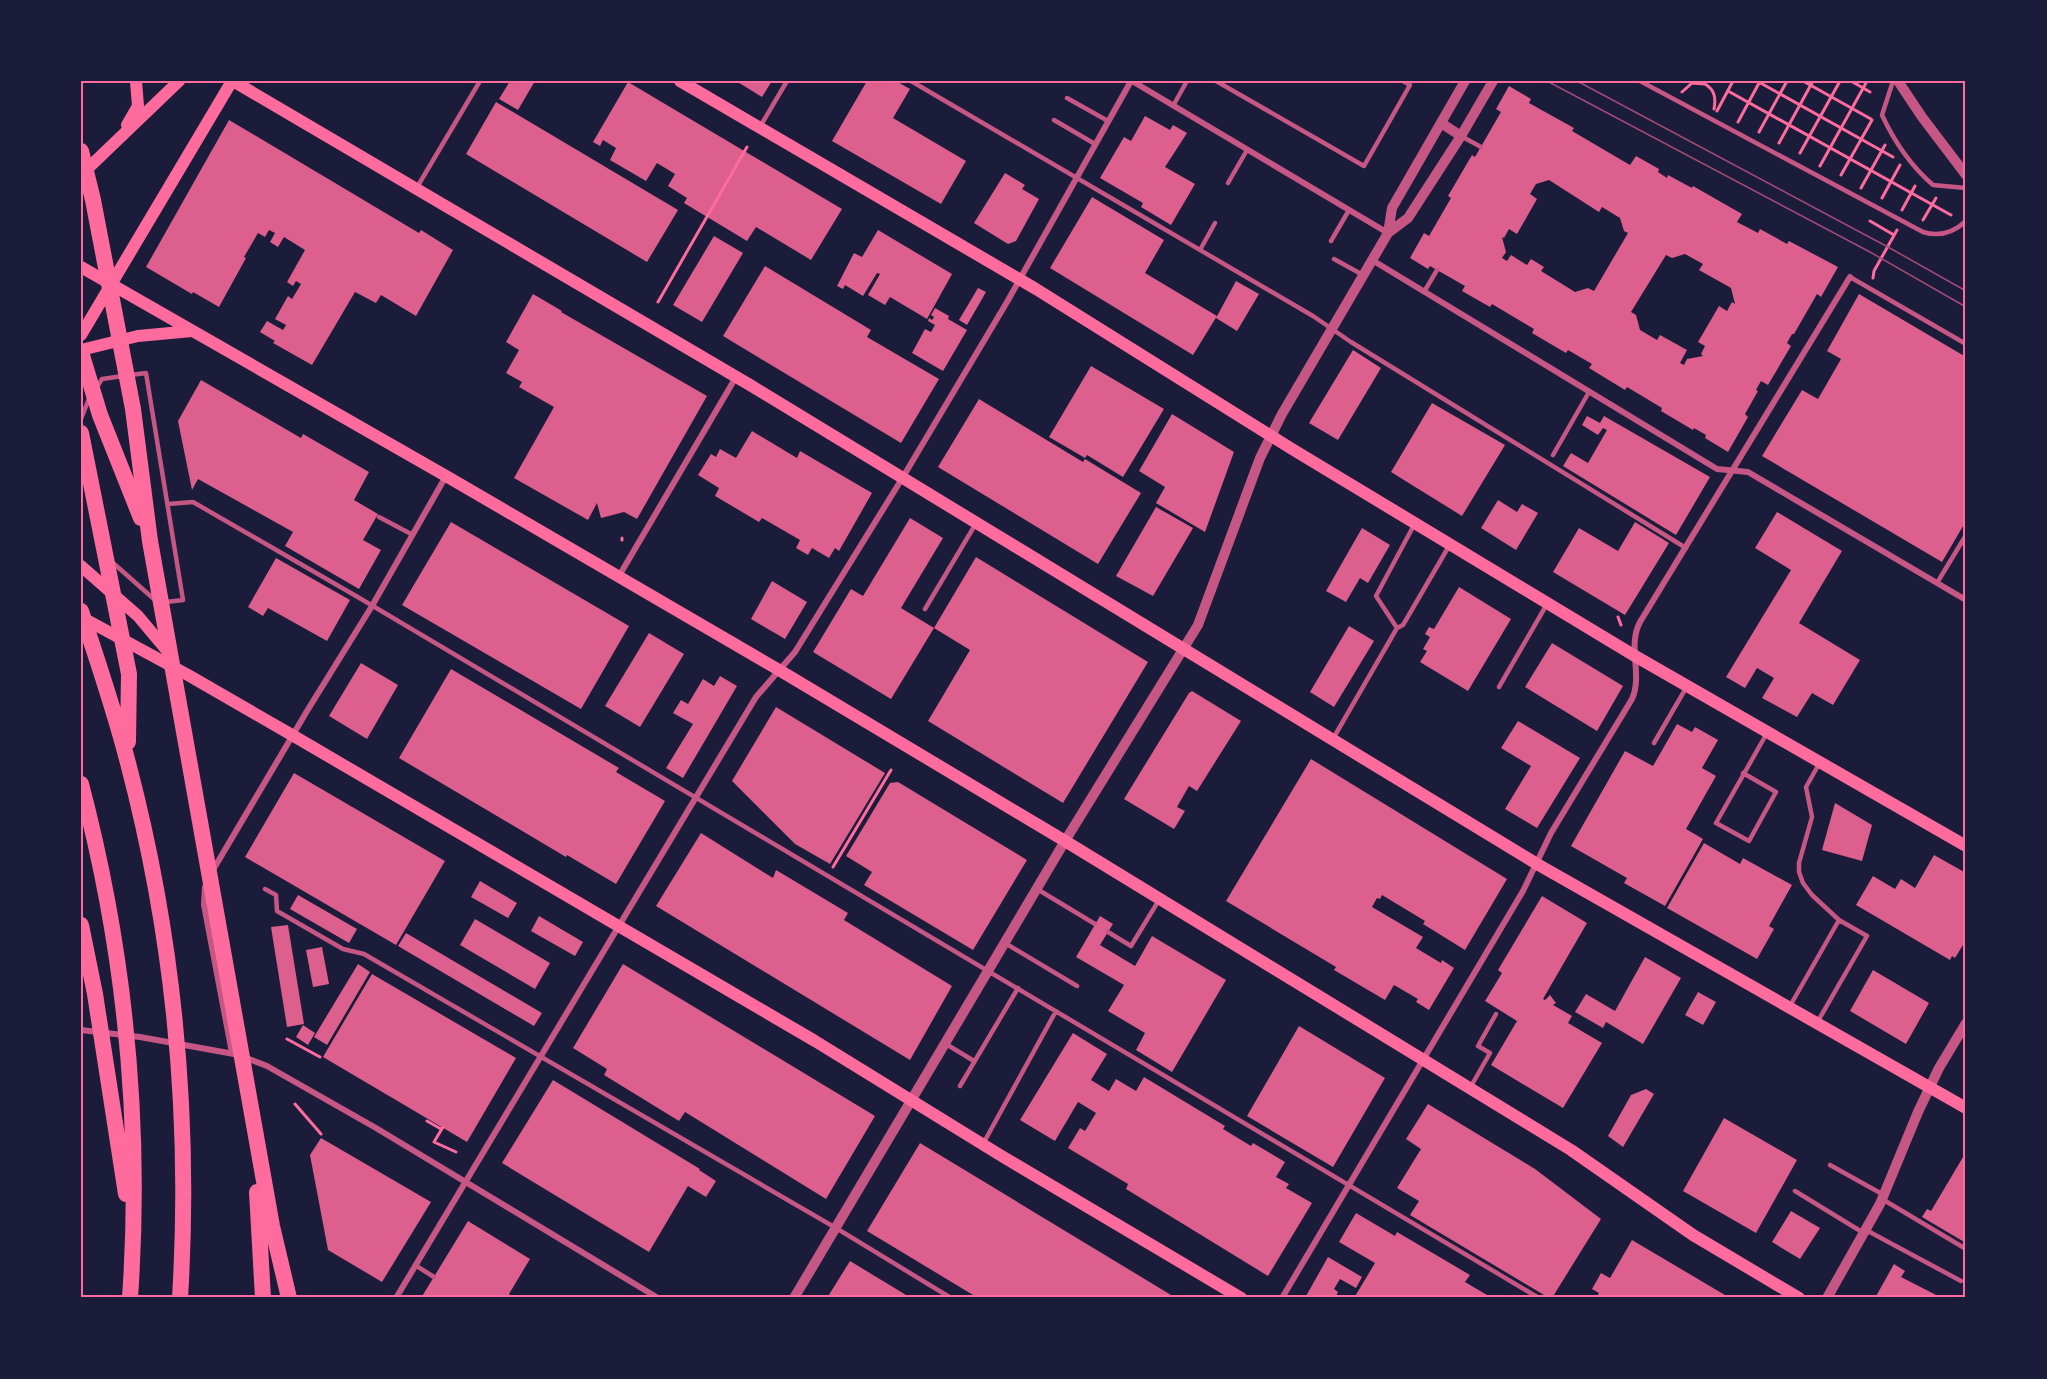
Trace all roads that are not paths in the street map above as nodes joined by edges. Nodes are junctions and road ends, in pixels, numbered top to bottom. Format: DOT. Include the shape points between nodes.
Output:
graph roads {
  1 [pos="136,81"];
  2 [pos="179,81"];
  3 [pos="233,81"];
  4 [pos="480,81"];
  5 [pos="680,81"];
  6 [pos="787,81"];
  7 [pos="911,81"];
  8 [pos="1131,81"];
  9 [pos="1187,81"];
  10 [pos="1216,81"];
  11 [pos="1403,81"];
  12 [pos="1464,81"];
  13 [pos="1493,81"];
  14 [pos="1640,81"];
  15 [pos="1893,81"];
  16 [pos="1898,81"];
  17 [pos="1067,98"];
  18 [pos="1173,106"];
  19 [pos="1054,120"];
  20 [pos="1108,121"];
  21 [pos="1441,123"];
  22 [pos="760,127"];
  23 [pos="1461,136"];
  24 [pos="1095,144"];
  25 [pos="1481,147"];
  26 [pos="1247,150"];
  27 [pos="81,151"];
  28 [pos="106,152"];
  29 [pos="81,175"];
  30 [pos="1966,175"];
  31 [pos="1076,177"];
  32 [pos="1228,183"];
  33 [pos="1966,188"];
  34 [pos="416,189"];
  35 [pos="1348,210"];
  36 [pos="1966,221"];
  37 [pos="1215,223"];
  38 [pos="1388,233"];
  39 [pos="1331,241"];
  40 [pos="1200,250"];
  41 [pos="1334,259"];
  42 [pos="1372,260"];
  43 [pos="81,267"];
  44 [pos="1437,270"];
  45 [pos="1363,275"];
  46 [pos="1850,277"];
  47 [pos="1019,279"];
  48 [pos="112,285"];
  49 [pos="1424,292"];
  50 [pos="1332,329"];
  51 [pos="192,331"];
  52 [pos="81,335"];
  53 [pos="1966,344"];
  54 [pos="81,351"];
  55 [pos="736,377"];
  56 [pos="1589,392"];
  57 [pos="81,419"];
  58 [pos="81,433"];
  59 [pos="1272,436"];
  60 [pos="1553,455"];
  61 [pos="1734,470"];
  62 [pos="446,476"];
  63 [pos="903,477"];
  64 [pos="85,489"];
  65 [pos="168,504"];
  66 [pos="379,517"];
  67 [pos="976,522"];
  68 [pos="1415,523"];
  69 [pos="413,535"];
  70 [pos="1966,536"];
  71 [pos="150,542"];
  72 [pos="1450,544"];
  73 [pos="1686,548"];
  74 [pos="81,566"];
  75 [pos="619,576"];
  76 [pos="1937,583"];
  77 [pos="1966,600"];
  78 [pos="1548,603"];
  79 [pos="372,606"];
  80 [pos="925,609"];
  81 [pos="81,611"];
  82 [pos="81,617"];
  83 [pos="1397,628"];
  84 [pos="1183,649"];
  85 [pos="1635,656"];
  86 [pos="779,670"];
  87 [pos="188,675"];
  88 [pos="1687,686"];
  89 [pos="1499,687"];
  90 [pos="1767,732"];
  91 [pos="292,735"];
  92 [pos="1332,740"];
  93 [pos="1654,743"];
  94 [pos="1820,762"];
  95 [pos="128,764"];
  96 [pos="1743,773"];
  97 [pos="81,784"];
  98 [pos="695,797"];
  99 [pos="1065,841"];
  100 [pos="1966,846"];
  101 [pos="1537,864"];
  102 [pos="265,889"];
  103 [pos="1037,889"];
  104 [pos="1160,898"];
  105 [pos="1839,921"];
  106 [pos="1095,924"];
  107 [pos="81,925"];
  108 [pos="618,926"];
  109 [pos="1108,932"];
  110 [pos="1005,943"];
  111 [pos="988,971"];
  112 [pos="1077,986"];
  113 [pos="1018,988"];
  114 [pos="1789,1008"];
  115 [pos="1056,1011"];
  116 [pos="1496,1014"];
  117 [pos="1966,1023"];
  118 [pos="1817,1024"];
  119 [pos="81,1030"];
  120 [pos="946,1044"];
  121 [pos="232,1053"];
  122 [pos="540,1057"];
  123 [pos="1423,1059"];
  124 [pos="974,1061"];
  125 [pos="960,1086"];
  126 [pos="1930,1087"];
  127 [pos="1470,1088"];
  128 [pos="250,1098"];
  129 [pos="912,1100"];
  130 [pos="1966,1108"];
  131 [pos="983,1144"];
  132 [pos="1830,1165"];
  133 [pos="465,1180"];
  134 [pos="1350,1185"];
  135 [pos="1795,1191"];
  136 [pos="1883,1197"];
  137 [pos="836,1228"];
  138 [pos="1864,1231"];
  139 [pos="133,1238"];
  140 [pos="1966,1249"];
  141 [pos="415,1265"];
  142 [pos="434,1277"];
  143 [pos="1961,1281"];
  144 [pos="130,1298"];
  145 [pos="180,1298"];
  146 [pos="263,1298"];
  147 [pos="289,1298"];
  148 [pos="396,1298"];
  149 [pos="656,1298"];
  150 [pos="794,1298"];
  151 [pos="951,1298"];
  152 [pos="1241,1298"];
  153 [pos="1282,1298"];
  154 [pos="1539,1298"];
  155 [pos="1799,1298"];
  156 [pos="1827,1298"];
  1 -- 28 [label="main road" via="138,106"];
  2 -- 28 [label="main road"];
  3 -- 34 [label="main road"];
  3 -- 48 [label="main road"];
  4 -- 34 [label="lane"];
  5 -- 22 [label="main road"];
  6 -- 22 [label="lane"];
  7 -- 31 [label="lane"];
  8 -- 18 [label="street"];
  8 -- 20 [label="street"];
  9 -- 18 [label="lane"];
  10 -- 11 [label="lane" via="1364,166 1410,85"];
  12 -- 21 [label="street"];
  13 -- 23 [label="street"];
  14 -- 36 [label="lane" via="1918,230 1931,234 1951,232"];
  15 -- 33 [label="lane" via="1882,115 1891,134 1933,185"];
  16 -- 30 [label="street"];
  17 -- 20 [label="lane"];
  18 -- 26 [label="street"];
  19 -- 24 [label="lane"];
  20 -- 24 [label="street"];
  21 -- 23 [label="street"];
  21 -- 38 [label="street" via="1392,208"];
  22 -- 47 [label="main road"];
  23 -- 25 [label="lane"];
  23 -- 38 [label="street" via="1408,219"];
  24 -- 31 [label="street"];
  26 -- 32 [label="lane"];
  26 -- 35 [label="street"];
  27 -- 71 [label="highway" via="133,409"];
  28 -- 29 [label="main road"];
  31 -- 40 [label="lane"];
  31 -- 47 [label="street"];
  34 -- 55 [label="main road"];
  35 -- 38 [label="street"];
  35 -- 39 [label="lane"];
  37 -- 40 [label="lane"];
  38 -- 42 [label="street"];
  40 -- 50 [label="lane"];
  41 -- 45 [label="lane"];
  42 -- 45 [label="street"];
  42 -- 49 [label="street"];
  43 -- 48 [label="main road"];
  44 -- 49 [label="lane"];
  45 -- 50 [label="street"];
  46 -- 53 [label="lane"];
  46 -- 61 [label="street"];
  47 -- 59 [label="main road"];
  47 -- 63 [label="street"];
  48 -- 51 [label="main road"];
  48 -- 52 [label="main road"];
  49 -- 56 [label="street"];
  50 -- 59 [label="street"];
  50 -- 73 [label="lane"];
  51 -- 54 [label="main road" via="138,336"];
  51 -- 62 [label="main road"];
  54 -- 71 [label="highway" via="100,415"];
  55 -- 63 [label="main road"];
  55 -- 75 [label="street"];
  56 -- 60 [label="lane"];
  56 -- 61 [label="street" via="1718,468"];
  57 -- 65 [label="lane" via="87,401 102,379 146,374"];
  58 -- 95 [label="highway" via="129,674"];
  59 -- 68 [label="main road"];
  59 -- 84 [label="street" via="1260,458 1198,625"];
  61 -- 73 [label="street"];
  61 -- 76 [label="street" via="1748,472"];
  62 -- 69 [label="street"];
  62 -- 75 [label="main road"];
  63 -- 67 [label="main road"];
  63 -- 86 [label="street" via="798,647"];
  64 -- 65 [label="lane" via="111,561 157,602 183,600"];
  65 -- 79 [label="lane" via="194,502"];
  66 -- 69 [label="lane"];
  67 -- 80 [label="lane"];
  67 -- 84 [label="main road"];
  68 -- 72 [label="main road"];
  68 -- 83 [label="lane" via="1376,596"];
  69 -- 79 [label="street"];
  70 -- 76 [label="lane"];
  71 -- 128 [label="highway"];
  72 -- 78 [label="main road"];
  72 -- 83 [label="lane" via="1403,625"];
  73 -- 85 [label="street" via="1635,633"];
  74 -- 87 [label="main road" via="138,616"];
  75 -- 86 [label="main road"];
  76 -- 77 [label="street"];
  78 -- 85 [label="main road"];
  78 -- 89 [label="lane"];
  79 -- 91 [label="street"];
  79 -- 98 [label="lane"];
  81 -- 95 [label="highway"];
  82 -- 87 [label="main road"];
  83 -- 92 [label="lane"];
  84 -- 92 [label="main road"];
  84 -- 99 [label="street"];
  85 -- 88 [label="main road"];
  85 -- 101 [label="street" via="1636,689 1632,699 1551,832"];
  86 -- 98 [label="street" via="756,697"];
  86 -- 99 [label="main road"];
  87 -- 91 [label="main road"];
  88 -- 90 [label="main road"];
  88 -- 93 [label="lane"];
  90 -- 94 [label="main road"];
  90 -- 96 [label="lane"];
  91 -- 108 [label="main road"];
  91 -- 121 [label="street" via="205,885 204,905"];
  92 -- 101 [label="main road"];
  94 -- 100 [label="main road"];
  94 -- 105 [label="lane" via="1806,787 1812,817 1799,872 1812,895"];
  95 -- 145 [label="highway" via="157,894 176,1028 184,1164"];
  96 -- 96 [label="lane" via="1716,823 1749,841 1776,792"];
  97 -- 139 [label="highway" via="109,908 123,1006 132,1127"];
  98 -- 108 [label="street"];
  98 -- 111 [label="lane"];
  99 -- 103 [label="street"];
  99 -- 104 [label="main road"];
  101 -- 114 [label="main road"];
  101 -- 123 [label="street"];
  102 -- 122 [label="lane" via="276,895 277,910 343,949 364,954"];
  103 -- 106 [label="lane"];
  103 -- 110 [label="street"];
  104 -- 109 [label="lane" via="1131,946"];
  104 -- 123 [label="main road"];
  105 -- 114 [label="lane"];
  105 -- 118 [label="lane" via="1867,936"];
  107 -- 139 [label="highway"];
  108 -- 122 [label="street"];
  108 -- 129 [label="main road"];
  110 -- 111 [label="street"];
  110 -- 112 [label="lane"];
  111 -- 113 [label="lane"];
  111 -- 120 [label="street"];
  113 -- 115 [label="lane"];
  113 -- 124 [label="lane"];
  114 -- 118 [label="main road"];
  115 -- 131 [label="lane"];
  115 -- 134 [label="lane"];
  116 -- 127 [label="lane" via="1478,1046 1490,1053"];
  117 -- 126 [label="street"];
  118 -- 126 [label="main road"];
  119 -- 121 [label="street"];
  120 -- 124 [label="lane"];
  120 -- 129 [label="street"];
  121 -- 133 [label="street" via="267,1066"];
  122 -- 133 [label="street"];
  122 -- 137 [label="lane"];
  123 -- 127 [label="main road"];
  123 -- 134 [label="street"];
  124 -- 125 [label="lane"];
  126 -- 130 [label="main road"];
  126 -- 136 [label="street"];
  127 -- 155 [label="main road" via="1571,1149 1693,1235"];
  128 -- 146 [label="highway"];
  128 -- 147 [label="highway"];
  129 -- 131 [label="main road"];
  129 -- 137 [label="street"];
  131 -- 152 [label="main road"];
  132 -- 136 [label="lane"];
  133 -- 141 [label="street"];
  133 -- 149 [label="street"];
  134 -- 153 [label="street"];
  134 -- 154 [label="lane"];
  135 -- 138 [label="lane"];
  136 -- 138 [label="street"];
  136 -- 140 [label="lane"];
  137 -- 150 [label="street"];
  137 -- 151 [label="lane"];
  138 -- 143 [label="lane"];
  138 -- 156 [label="street"];
  139 -- 144 [label="highway"];
  141 -- 142 [label="lane"];
  141 -- 148 [label="street"];
}
